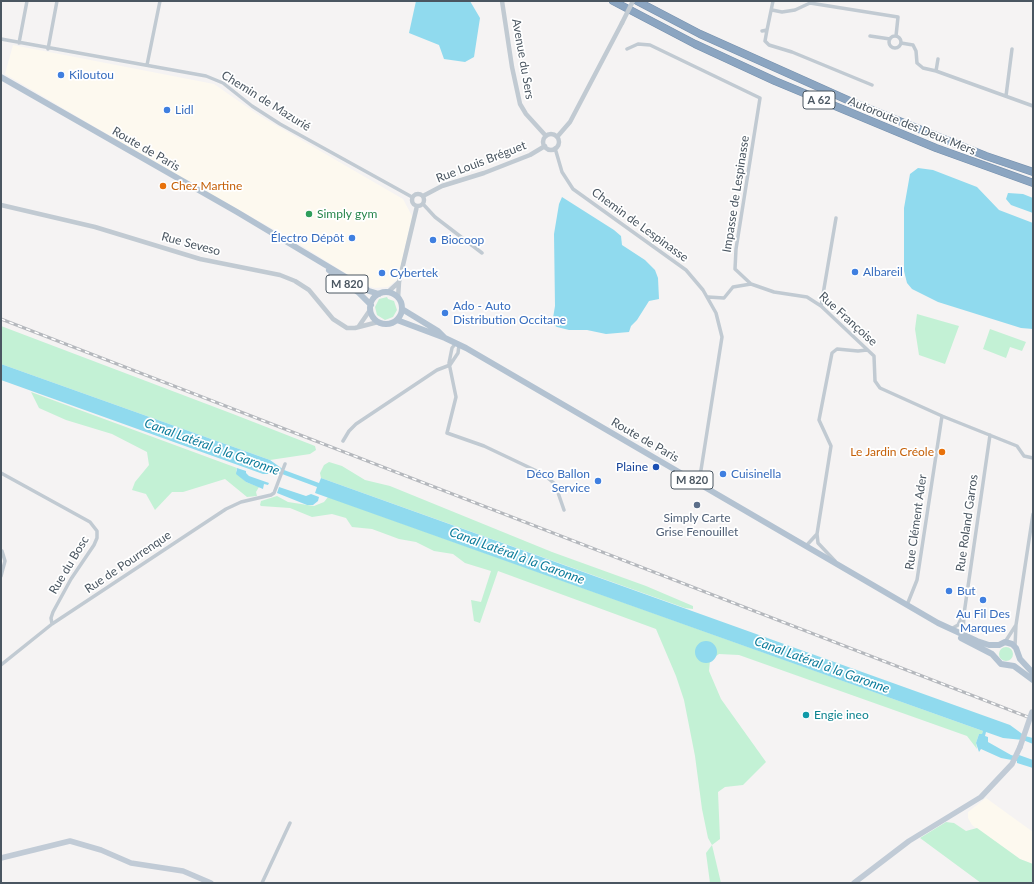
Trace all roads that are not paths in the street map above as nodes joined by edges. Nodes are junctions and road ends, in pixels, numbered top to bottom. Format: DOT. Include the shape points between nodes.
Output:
graph roads {
  1 [pos="27,1"];
  2 [pos="57,1"];
  3 [pos="160,1"];
  4 [pos="502,1"];
  5 [pos="613,1"];
  6 [pos="633,1"];
  7 [pos="637,1"];
  8 [pos="773,1"];
  9 [pos="772,10"];
  10 [pos="767,30"];
  11 [pos="762,31"];
  12 [pos="870,36"];
  13 [pos="896,36"];
  14 [pos="1,39"];
  15 [pos="890,39"];
  16 [pos="19,43"];
  17 [pos="901,43"];
  18 [pos="48,49"];
  19 [pos="1012,49"];
  20 [pos="627,50"];
  21 [pos="938,59"];
  22 [pos="147,65"];
  23 [pos="936,71"];
  24 [pos="1,77"];
  25 [pos="872,85"];
  26 [pos="1006,96"];
  27 [pos="1033,106"];
  28 [pos="546,136"];
  29 [pos="557,137"];
  30 [pos="545,146"];
  31 [pos="555,148"];
  32 [pos="1033,172"];
  33 [pos="1033,183"];
  34 [pos="423,196"];
  35 [pos="412,197"];
  36 [pos="423,204"];
  37 [pos="1,205"];
  38 [pos="417,206"];
  39 [pos="836,218"];
  40 [pos="482,253"];
  41 [pos="322,264"];
  42 [pos="399,282"];
  43 [pos="750,284"];
  44 [pos="388,292"];
  45 [pos="379,294"];
  46 [pos="708,297"];
  47 [pos="398,298"];
  48 [pos="821,306"];
  49 [pos="370,308"];
  50 [pos="402,308"];
  51 [pos="397,320"];
  52 [pos="378,322"];
  53 [pos="359,326"];
  54 [pos="447,339"];
  55 [pos="458,344"];
  56 [pos="867,350"];
  57 [pos="451,352"];
  58 [pos="450,365"];
  59 [pos="942,416"];
  60 [pos="990,435"];
  61 [pos="343,441"];
  62 [pos="1033,458"];
  63 [pos="285,464"];
  64 [pos="1,473"];
  65 [pos="696,482"];
  66 [pos="564,510"];
  67 [pos="1033,514"];
  68 [pos="817,534"];
  69 [pos="806,546"];
  70 [pos="2,552"];
  71 [pos="836,564"];
  72 [pos="1,576"];
  73 [pos="907,605"];
  74 [pos="964,614"];
  75 [pos="938,623"];
  76 [pos="52,624"];
  77 [pos="1016,625"];
  78 [pos="951,629"];
  79 [pos="963,635"];
  80 [pos="1002,644"];
  81 [pos="1015,646"];
  82 [pos="1018,655"];
  83 [pos="996,657"];
  84 [pos="1010,664"];
  85 [pos="1,665"];
  86 [pos="1033,678"];
  87 [pos="1032,711"];
  88 [pos="290,823"];
  89 [pos="1,858"];
  90 [pos="210,883"];
  91 [pos="262,883"];
  92 [pos="854,883"];
  1 -- 16 [label="street"];
  2 -- 18 [label="street"];
  3 -- 22 [label="street"];
  4 -- 28 [label="street, Avenue du Sers" via="518,97 522,109"];
  5 -- 33 [label="highway, Autoroute des Deux Mers / A 62" via="695,44 790,88 936,148"];
  6 -- 29 [label="street, bridge" via="570,122"];
  7 -- 32 [label="highway, Autoroute des Deux Mers / A 62" via="700,34 844,99"];
  8 -- 9 [label="street"];
  9 -- 10 [label="street"];
  9 -- 13 [label="street" via="795,10 810,3 898,17"];
  10 -- 11 [label="street"];
  10 -- 25 [label="street" via="765,42 769,45"];
  12 -- 15 [label="street"];
  13 -- 15 [label="street"];
  13 -- 17 [label="street" via="901,39"];
  14 -- 16 [label="street, Chemin de Mazurié"];
  15 -- 17 [label="street" via="891,47 895,48"];
  16 -- 18 [label="street, Chemin de Mazurié"];
  17 -- 23 [label="street" via="913,45 917,63 923,68"];
  18 -- 22 [label="street, Chemin de Mazurié"];
  19 -- 26 [label="street"];
  20 -- 43 [label="street, Impasse de Lespinasse" via="638,44 650,45 677,60 759,96 761,101 736,249 735,269"];
  21 -- 23 [label="street"];
  22 -- 35 [label="street, Chemin de Mazurié" via="200,75 223,83 262,113"];
  23 -- 26 [label="street"];
  24 -- 41 [label="main road, Route de Paris / M 820" via="237,212"];
  26 -- 27 [label="street"];
  28 -- 29 [label="street" via="552,134"];
  28 -- 30 [label="street" via="543,142"];
  29 -- 31 [label="street" via="559,144"];
  30 -- 31 [label="street" via="548,149"];
  30 -- 34 [label="street, Rue Louis Bréguet" via="530,155 442,186"];
  31 -- 46 [label="street, Chemin de Lespinasse" via="562,172 573,189 686,270"];
  34 -- 35 [label="street, Rue Louis Bréguet" via="418,194"];
  34 -- 36 [label="street"];
  35 -- 38 [label="street" via="413,203"];
  36 -- 38 [label="street"];
  36 -- 40 [label="street" via="435,217"];
  37 -- 53 [label="street, Rue Seveso" via="96,227 200,259 280,275 309,290 337,323 347,328"];
  38 -- 42 [label="street"];
  39 -- 48 [label="street"];
  41 -- 45 [label="main road, Route de Paris / M 820" via="368,291"];
  41 -- 49 [label="main road, Route de Paris / M 820" via="358,292"];
  42 -- 44 [label="street"];
  42 -- 47 [label="street"];
  43 -- 46 [label="street" via="733,287 724,298"];
  43 -- 48 [label="street, Rue Françoise" via="774,292 807,297"];
  44 -- 45 [label="main road"];
  44 -- 47 [label="main road"];
  45 -- 49 [label="main road" via="373,299"];
  46 -- 65 [label="street, Chemin de Lespinasse" via="716,313 722,337 701,470"];
  47 -- 50 [label="main road"];
  48 -- 56 [label="street, Rue Françoise"];
  49 -- 52 [label="main road"];
  49 -- 53 [label="street"];
  50 -- 51 [label="main road"];
  50 -- 54 [label="main road, Route de Paris / M 820"];
  51 -- 52 [label="main road" via="390,324"];
  51 -- 54 [label="main road, Route de Paris / M 820"];
  52 -- 53 [label="street, Rue Seveso"];
  54 -- 55 [label="main road, Route de Paris / M 820"];
  54 -- 57 [label="street"];
  55 -- 57 [label="street"];
  55 -- 58 [label="street" via="458,353"];
  55 -- 65 [label="main road, Route de Paris / M 820"];
  56 -- 59 [label="street, Rue Françoise" via="874,356 875,381 880,388"];
  56 -- 68 [label="street" via="837,350 832,353 819,420 831,446"];
  57 -- 58 [label="street"];
  58 -- 61 [label="street" via="437,370 356,424 348,431"];
  58 -- 66 [label="street" via="456,397 446,430 449,435 484,446 544,474 555,484"];
  59 -- 60 [label="street, Rue Françoise"];
  59 -- 73 [label="street, Rue Clément Ader" via="917,580"];
  60 -- 62 [label="street, Rue Françoise" via="1017,446 1024,456"];
  60 -- 74 [label="street, Rue Roland Garros"];
  63 -- 76 [label="street, Rue de Pourrenque" via="274,493 240,502 226,509"];
  64 -- 76 [label="street, Rue du Bosc" via="90,522 97,531 98,538 53,612"];
  65 -- 69 [label="main road, Route de Paris / M 820"];
  67 -- 77 [label="street"];
  68 -- 69 [label="street"];
  68 -- 71 [label="street" via="820,546 830,554"];
  69 -- 71 [label="main road, Route de Paris / M 820"];
  70 -- 72 [label="street" via="5,561"];
  71 -- 73 [label="main road, Route de Paris / M 820"];
  73 -- 75 [label="main road, Route de Paris / M 820"];
  74 -- 78 [label="street" via="958,625"];
  74 -- 79 [label="street, Rue Roland Garros"];
  75 -- 78 [label="main road, Route de Paris / M 820"];
  75 -- 83 [label="main road, Route de Paris / M 820"];
  76 -- 85 [label="street, Rue de Pourrenque"];
  77 -- 80 [label="street"];
  77 -- 81 [label="street"];
  78 -- 79 [label="main road, Route de Paris / M 820"];
  79 -- 80 [label="main road, Route de Paris / M 820" via="977,641"];
  80 -- 81 [label="main road, Route de Paris / M 820"];
  80 -- 83 [label="main road" via="995,651"];
  81 -- 82 [label="main road, Route de Paris / M 820"];
  82 -- 84 [label="main road"];
  82 -- 86 [label="main road, Route de Paris / M 820"];
  83 -- 84 [label="main road, Route de Paris / M 820" via="1001,664"];
  84 -- 86 [label="main road, Route de Paris / M 820"];
  87 -- 92 [label="main road, bridge" via="1014,762 989,790 974,803 909,840"];
  88 -- 91 [label="street"];
  89 -- 90 [label="main road" via="69,844 101,850 132,863 183,871"];
}
